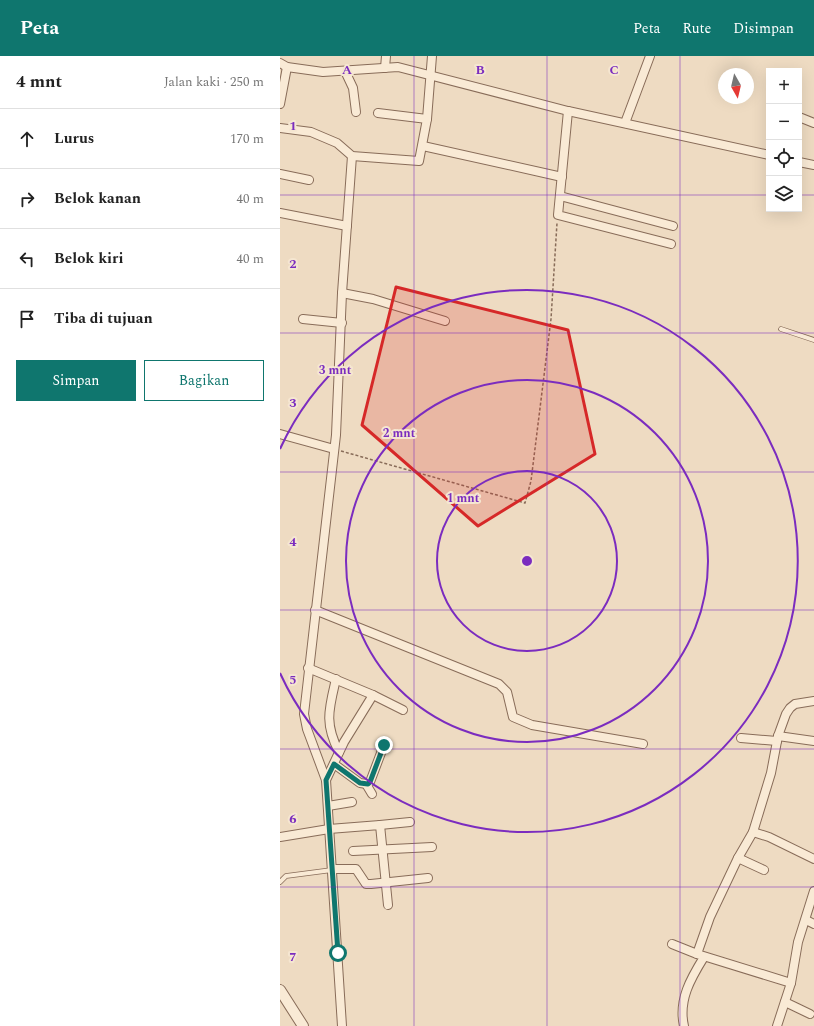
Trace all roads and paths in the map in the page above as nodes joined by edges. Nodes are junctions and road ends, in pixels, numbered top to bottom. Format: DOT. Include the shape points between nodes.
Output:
graph roads {
  1 [pos="386,56"];
  2 [pos="432,56"];
  3 [pos="650,56"];
  4 [pos="283,65"];
  5 [pos="385,68"];
  6 [pos="353,70"];
  7 [pos="431,75"];
  8 [pos="280,104"];
  9 [pos="568,111"];
  10 [pos="356,112"];
  11 [pos="378,113"];
  12 [pos="802,118"];
  13 [pos="427,119"];
  14 [pos="625,123"];
  15 [pos="814,123"];
  16 [pos="280,128"];
  17 [pos="423,146"];
  18 [pos="766,154"];
  19 [pos="352,156"];
  20 [pos="802,163"];
  21 [pos="814,165"];
  22 [pos="280,174"];
  23 [pos="562,177"];
  24 [pos="309,180"];
  25 [pos="560,196"];
  26 [pos="280,213"];
  27 [pos="558,215"];
  28 [pos="347,226"];
  29 [pos="673,226"];
  30 [pos="671,244"];
  31 [pos="342,292"];
  32 [pos="303,319"];
  33 [pos="446,321"];
  34 [pos="342,323"];
  35 [pos="781,329"];
  36 [pos="814,340"];
  37 [pos="280,434"];
  38 [pos="334,449"];
  39 [pos="315,610"];
  40 [pos="308,668"];
  41 [pos="336,679"];
  42 [pos="373,695"];
  43 [pos="814,701"];
  44 [pos="403,710"];
  45 [pos="741,738"];
  46 [pos="777,739"];
  47 [pos="814,741"];
  48 [pos="644,744"];
  49 [pos="384,745"];
  50 [pos="340,752"];
  51 [pos="334,764"];
  52 [pos="326,780"];
  53 [pos="366,784"];
  54 [pos="372,794"];
  55 [pos="352,802"];
  56 [pos="328,806"];
  57 [pos="410,822"];
  58 [pos="380,825"];
  59 [pos="329,829"];
  60 [pos="753,832"];
  61 [pos="280,837"];
  62 [pos="432,847"];
  63 [pos="383,850"];
  64 [pos="353,851"];
  65 [pos="738,858"];
  66 [pos="814,859"];
  67 [pos="332,870"];
  68 [pos="764,870"];
  69 [pos="428,878"];
  70 [pos="280,882"];
  71 [pos="386,883"];
  72 [pos="814,891"];
  73 [pos="388,905"];
  74 [pos="806,920"];
  75 [pos="814,924"];
  76 [pos="672,944"];
  77 [pos="701,955"];
  78 [pos="791,983"];
  79 [pos="280,990"];
  80 [pos="785,1002"];
  81 [pos="810,1014"];
  82 [pos="303,1026"];
  83 [pos="342,1026"];
  84 [pos="684,1026"];
  85 [pos="777,1026"];
  1 -- 5 [label="street"];
  2 -- 7 [label="street"];
  3 -- 14 [label="street"];
  4 -- 6 [label="street" via="316,71"];
  4 -- 8 [label="street"];
  5 -- 6 [label="street"];
  5 -- 7 [label="street"];
  6 -- 10 [label="street"];
  7 -- 9 [label="street"];
  7 -- 13 [label="street"];
  9 -- 14 [label="street"];
  9 -- 23 [label="street"];
  11 -- 13 [label="street"];
  12 -- 15 [label="street"];
  13 -- 17 [label="street"];
  14 -- 18 [label="street"];
  16 -- 19 [label="street" via="311,132 338,143"];
  17 -- 19 [label="street" via="418,162"];
  17 -- 23 [label="street"];
  19 -- 28 [label="street"];
  20 -- 21 [label="street"];
  22 -- 24 [label="street"];
  23 -- 25 [label="street"];
  25 -- 27 [label="street"];
  25 -- 29 [label="street"];
  26 -- 28 [label="street"];
  27 -- 30 [label="street"];
  27 -- 38 [label="path" via="551,319 531,481 525,503"];
  28 -- 31 [label="street"];
  31 -- 33 [label="street"];
  31 -- 34 [label="street"];
  32 -- 34 [label="street"];
  34 -- 38 [label="street"];
  35 -- 36 [label="lane"];
  37 -- 38 [label="street"];
  38 -- 39 [label="street"];
  39 -- 40 [label="street"];
  39 -- 48 [label="street" via="499,684 507,692 513,717 532,725"];
  40 -- 41 [label="street"];
  40 -- 52 [label="street" via="305,721"];
  41 -- 42 [label="street"];
  41 -- 50 [label="street" via="328,715 333,740"];
  42 -- 44 [label="street"];
  42 -- 50 [label="street"];
  43 -- 46 [label="street" via="795,704 790,708"];
  45 -- 46 [label="street"];
  46 -- 47 [label="street"];
  46 -- 60 [label="street" via="771,773"];
  49 -- 53 [label="street" via="370,782"];
  50 -- 51 [label="street"];
  51 -- 52 [label="street"];
  51 -- 53 [label="street" via="360,783"];
  52 -- 56 [label="street"];
  53 -- 54 [label="street"];
  55 -- 56 [label="street"];
  56 -- 59 [label="street"];
  57 -- 58 [label="street"];
  58 -- 59 [label="street"];
  58 -- 63 [label="street"];
  59 -- 61 [label="street"];
  59 -- 67 [label="street"];
  60 -- 65 [label="street"];
  60 -- 66 [label="street"];
  62 -- 63 [label="street"];
  63 -- 64 [label="street"];
  63 -- 71 [label="street"];
  65 -- 68 [label="street"];
  65 -- 77 [label="street" via="710,917"];
  67 -- 70 [label="lane" via="286,876"];
  67 -- 71 [label="street" via="356,869 366,884"];
  67 -- 83 [label="street"];
  69 -- 71 [label="street"];
  71 -- 73 [label="street"];
  72 -- 74 [label="street"];
  74 -- 75 [label="street"];
  74 -- 78 [label="street" via="798,942"];
  76 -- 77 [label="street"];
  77 -- 78 [label="street"];
  77 -- 84 [label="street" via="687,988 682,1013"];
  78 -- 80 [label="street"];
  79 -- 82 [label="street"];
  80 -- 81 [label="street"];
  80 -- 85 [label="street"];
}
